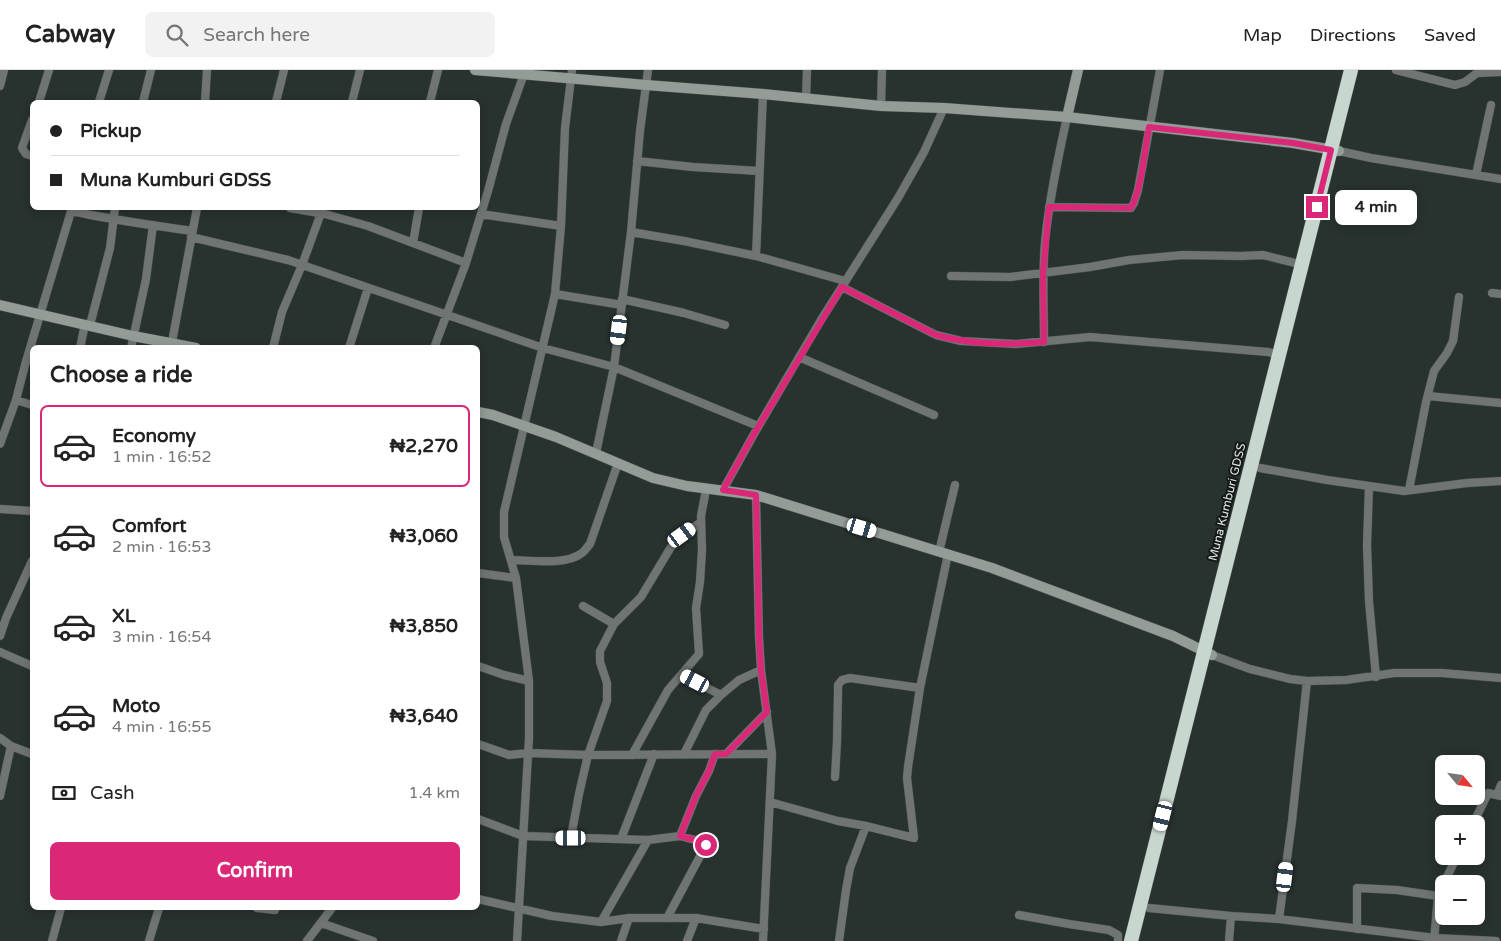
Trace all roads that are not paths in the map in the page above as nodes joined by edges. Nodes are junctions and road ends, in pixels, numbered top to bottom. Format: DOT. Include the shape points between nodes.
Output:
graph roads {
  1 [pos="4,70"];
  2 [pos="49,70"];
  3 [pos="108,70"];
  4 [pos="151,70"];
  5 [pos="207,70"];
  6 [pos="284,70"];
  7 [pos="360,70"];
  8 [pos="438,70"];
  9 [pos="475,70"];
  10 [pos="648,70"];
  11 [pos="808,70"];
  12 [pos="882,70"];
  13 [pos="1078,70"];
  14 [pos="1160,70"];
  15 [pos="1351,70"];
  16 [pos="1360,70"];
  17 [pos="1396,70"];
  18 [pos="494,71"];
  19 [pos="1501,72"];
  20 [pos="524,74"];
  21 [pos="571,74"];
  22 [pos="646,85"];
  23 [pos="0,86"];
  24 [pos="763,94"];
  25 [pos="806,99"];
  26 [pos="39,100"];
  27 [pos="100,100"];
  28 [pos="144,100"];
  29 [pos="204,100"];
  30 [pos="276,100"];
  31 [pos="352,100"];
  32 [pos="430,100"];
  33 [pos="1491,105"];
  34 [pos="881,106"];
  35 [pos="944,108"];
  36 [pos="1067,117"];
  37 [pos="30,126"];
  38 [pos="1149,127"];
  39 [pos="1335,151"];
  40 [pos="30,155"];
  41 [pos="637,161"];
  42 [pos="760,171"];
  43 [pos="1476,175"];
  44 [pos="1501,180"];
  45 [pos="1049,207"];
  46 [pos="72,210"];
  47 [pos="76,210"];
  48 [pos="115,210"];
  49 [pos="197,210"];
  50 [pos="419,210"];
  51 [pos="324,211"];
  52 [pos="481,214"];
  53 [pos="113,220"];
  54 [pos="153,225"];
  55 [pos="561,226"];
  56 [pos="631,232"];
  57 [pos="192,234"];
  58 [pos="413,243"];
  59 [pos="756,256"];
  60 [pos="466,262"];
  61 [pos="302,265"];
  62 [pos="1303,265"];
  63 [pos="1043,273"];
  64 [pos="951,276"];
  65 [pos="844,284"];
  66 [pos="368,288"];
  67 [pos="1492,293"];
  68 [pos="555,294"];
  69 [pos="1501,294"];
  70 [pos="1459,297"];
  71 [pos="622,302"];
  72 [pos="0,305"];
  73 [pos="41,314"];
  74 [pos="446,314"];
  75 [pos="88,324"];
  76 [pos="725,325"];
  77 [pos="133,336"];
  78 [pos="172,342"];
  79 [pos="1044,342"];
  80 [pos="31,345"];
  81 [pos="81,345"];
  82 [pos="132,345"];
  83 [pos="184,345"];
  84 [pos="274,345"];
  85 [pos="350,345"];
  86 [pos="435,345"];
  87 [pos="543,348"];
  88 [pos="30,349"];
  89 [pos="1280,355"];
  90 [pos="799,356"];
  91 [pos="614,367"];
  92 [pos="1428,396"];
  93 [pos="16,400"];
  94 [pos="1501,402"];
  95 [pos="30,404"];
  96 [pos="480,412"];
  97 [pos="934,415"];
  98 [pos="524,426"];
  99 [pos="758,426"];
  100 [pos="0,444"];
  101 [pos="596,453"];
  102 [pos="618,463"];
  103 [pos="1260,468"];
  104 [pos="1501,481"];
  105 [pos="956,485"];
  106 [pos="1369,486"];
  107 [pos="706,490"];
  108 [pos="723,490"];
  109 [pos="1409,490"];
  110 [pos="756,495"];
  111 [pos="0,509"];
  112 [pos="30,510"];
  113 [pos="701,522"];
  114 [pos="944,553"];
  115 [pos="511,560"];
  116 [pos="30,565"];
  117 [pos="480,573"];
  118 [pos="516,578"];
  119 [pos="583,606"];
  120 [pos="614,624"];
  121 [pos="0,636"];
  122 [pos="0,652"];
  123 [pos="1208,653"];
  124 [pos="30,665"];
  125 [pos="480,667"];
  126 [pos="761,670"];
  127 [pos="682,675"];
  128 [pos="1376,677"];
  129 [pos="1501,678"];
  130 [pos="528,681"];
  131 [pos="1308,681"];
  132 [pos="920,688"];
  133 [pos="721,695"];
  134 [pos="767,712"];
  135 [pos="0,738"];
  136 [pos="480,745"];
  137 [pos="11,746"];
  138 [pos="30,753"];
  139 [pos="528,753"];
  140 [pos="654,754"];
  141 [pos="684,754"];
  142 [pos="715,754"];
  143 [pos="726,754"];
  144 [pos="772,754"];
  145 [pos="588,755"];
  146 [pos="632,755"];
  147 [pos="835,777"];
  148 [pos="1501,784"];
  149 [pos="0,796"];
  150 [pos="1499,796"];
  151 [pos="770,802"];
  152 [pos="1477,815"];
  153 [pos="480,820"];
  154 [pos="866,826"];
  155 [pos="523,836"];
  156 [pos="680,836"];
  157 [pos="571,838"];
  158 [pos="621,839"];
  159 [pos="648,840"];
  160 [pos="1435,896"];
  161 [pos="480,900"];
  162 [pos="1149,908"];
  163 [pos="60,910"];
  164 [pos="159,910"];
  165 [pos="330,910"];
  166 [pos="519,910"];
  167 [pos="1019,915"];
  168 [pos="1231,916"];
  169 [pos="629,918"];
  170 [pos="668,918"];
  171 [pos="696,918"];
  172 [pos="1279,919"];
  173 [pos="601,922"];
  174 [pos="320,923"];
  175 [pos="1436,925"];
  176 [pos="1357,929"];
  177 [pos="764,930"];
  178 [pos="1435,939"];
  179 [pos="52,941"];
  180 [pos="149,941"];
  181 [pos="307,941"];
  182 [pos="373,941"];
  183 [pos="517,941"];
  184 [pos="621,941"];
  185 [pos="687,941"];
  186 [pos="763,941"];
  187 [pos="839,941"];
  188 [pos="1118,941"];
  189 [pos="1132,941"];
  190 [pos="1140,941"];
  191 [pos="1229,941"];
  192 [pos="1496,941"];
  1 -- 23 [label="street"];
  2 -- 26 [label="street"];
  3 -- 27 [label="street"];
  4 -- 28 [label="street"];
  5 -- 29 [label="street"];
  6 -- 30 [label="street"];
  7 -- 31 [label="street"];
  8 -- 32 [label="street"];
  9 -- 18 [label="main road"];
  10 -- 22 [label="street"];
  11 -- 25 [label="street"];
  12 -- 34 [label="street"];
  13 -- 36 [label="main road"];
  14 -- 38 [label="street"];
  15 -- 39 [label="highway, Muna Kumburi GDSS"];
  16 -- 39 [label="highway, Muna Kumburi GDSS"];
  17 -- 19 [label="street" via="1455,85 1477,73"];
  18 -- 20 [label="main road"];
  20 -- 21 [label="main road"];
  20 -- 52 [label="street" via="506,124"];
  21 -- 22 [label="main road"];
  21 -- 55 [label="street" via="564,128"];
  22 -- 24 [label="main road"];
  22 -- 41 [label="street"];
  24 -- 25 [label="main road"];
  24 -- 42 [label="street"];
  25 -- 34 [label="main road"];
  33 -- 43 [label="street"];
  34 -- 35 [label="main road"];
  35 -- 36 [label="main road"];
  35 -- 65 [label="street" via="924,152"];
  36 -- 38 [label="main road"];
  36 -- 45 [label="street"];
  37 -- 40 [label="street" via="22,148"];
  38 -- 39 [label="main road" via="1293,143"];
  38 -- 45 [label="street" via="1138,190 1131,208"];
  39 -- 43 [label="street"];
  39 -- 62 [label="highway, Muna Kumburi GDSS"];
  39 -- 103 [label="highway, Muna Kumburi GDSS"];
  41 -- 42 [label="street"];
  41 -- 56 [label="street"];
  42 -- 59 [label="street"];
  43 -- 44 [label="street"];
  45 -- 63 [label="street"];
  46 -- 73 [label="street"];
  47 -- 53 [label="street"];
  48 -- 53 [label="street"];
  49 -- 57 [label="street"];
  50 -- 58 [label="street"];
  51 -- 58 [label="street"];
  51 -- 61 [label="street"];
  52 -- 55 [label="street"];
  52 -- 60 [label="street"];
  53 -- 54 [label="street"];
  53 -- 75 [label="street" via="110,248"];
  54 -- 57 [label="street"];
  54 -- 77 [label="street" via="146,279"];
  55 -- 68 [label="street"];
  56 -- 59 [label="street"];
  56 -- 71 [label="street"];
  57 -- 61 [label="street"];
  57 -- 78 [label="street"];
  58 -- 60 [label="street"];
  59 -- 65 [label="street"];
  60 -- 74 [label="street"];
  61 -- 66 [label="street"];
  61 -- 84 [label="street" via="282,312"];
  62 -- 63 [label="street" via="1263,255 1183,255"];
  62 -- 89 [label="highway, Muna Kumburi GDSS"];
  63 -- 64 [label="street" via="1010,277"];
  63 -- 79 [label="street"];
  65 -- 79 [label="street" via="936,335 1016,344"];
  65 -- 90 [label="street"];
  66 -- 74 [label="street"];
  66 -- 85 [label="street"];
  67 -- 69 [label="street"];
  68 -- 71 [label="street"];
  68 -- 87 [label="street"];
  70 -- 92 [label="street" via="1451,348 1434,371"];
  71 -- 76 [label="street" via="684,313"];
  71 -- 91 [label="street"];
  72 -- 73 [label="main road"];
  73 -- 75 [label="main road"];
  73 -- 80 [label="street"];
  74 -- 86 [label="street"];
  74 -- 87 [label="street"];
  75 -- 77 [label="main road"];
  75 -- 81 [label="street"];
  77 -- 78 [label="main road"];
  77 -- 82 [label="street"];
  78 -- 83 [label="main road"];
  79 -- 89 [label="street" via="1090,337"];
  87 -- 91 [label="street"];
  87 -- 98 [label="street"];
  88 -- 93 [label="street"];
  89 -- 123 [label="highway, Muna Kumburi GDSS"];
  90 -- 97 [label="street"];
  90 -- 99 [label="street"];
  91 -- 99 [label="street"];
  91 -- 101 [label="street"];
  92 -- 94 [label="street"];
  92 -- 109 [label="street"];
  93 -- 95 [label="street"];
  93 -- 100 [label="street"];
  96 -- 98 [label="main road"];
  98 -- 101 [label="main road"];
  98 -- 115 [label="street" via="504,512 504,537"];
  99 -- 108 [label="street"];
  101 -- 102 [label="main road"];
  102 -- 107 [label="main road" via="653,478"];
  102 -- 115 [label="street" via="602,514 590,544 582,553 570,559 551,561"];
  103 -- 106 [label="street"];
  103 -- 123 [label="highway, Muna Kumburi GDSS"];
  104 -- 109 [label="street"];
  105 -- 114 [label="street"];
  106 -- 109 [label="street"];
  106 -- 128 [label="street" via="1367,545"];
  107 -- 108 [label="main road"];
  107 -- 113 [label="street"];
  108 -- 110 [label="main road"];
  110 -- 114 [label="main road"];
  110 -- 126 [label="street"];
  111 -- 112 [label="street"];
  113 -- 120 [label="street" via="671,547 642,596"];
  113 -- 127 [label="street" via="702,550 696,608 699,654"];
  114 -- 123 [label="main road" via="1173,636"];
  114 -- 132 [label="street"];
  115 -- 118 [label="street"];
  116 -- 121 [label="street"];
  117 -- 118 [label="street"];
  118 -- 130 [label="street"];
  119 -- 120 [label="street"];
  120 -- 145 [label="street" via="600,651 607,701"];
  122 -- 124 [label="street"];
  123 -- 131 [label="street" via="1250,669"];
  123 -- 162 [label="highway, Muna Kumburi GDSS"];
  123 -- 189 [label="highway, Muna Kumburi GDSS"];
  125 -- 130 [label="street"];
  126 -- 133 [label="street" via="739,680"];
  126 -- 134 [label="street"];
  127 -- 133 [label="street"];
  127 -- 146 [label="street" via="668,690"];
  128 -- 129 [label="street" via="1394,673 1442,673"];
  128 -- 131 [label="street"];
  130 -- 139 [label="street"];
  131 -- 172 [label="street"];
  132 -- 147 [label="street" via="850,678 842,680 838,685"];
  132 -- 154 [label="street" via="907,778 914,838"];
  133 -- 141 [label="street" via="706,710"];
  134 -- 143 [label="street"];
  134 -- 144 [label="street"];
  135 -- 137 [label="street"];
  136 -- 139 [label="street" via="509,755"];
  137 -- 138 [label="street"];
  137 -- 149 [label="street"];
  139 -- 145 [label="street"];
  139 -- 155 [label="street"];
  140 -- 141 [label="street"];
  140 -- 146 [label="street"];
  140 -- 158 [label="street"];
  141 -- 142 [label="street"];
  142 -- 143 [label="street"];
  142 -- 156 [label="street"];
  143 -- 144 [label="street"];
  144 -- 151 [label="street"];
  145 -- 146 [label="street"];
  145 -- 157 [label="street"];
  148 -- 150 [label="street"];
  150 -- 152 [label="street" via="1488,793"];
  151 -- 154 [label="street"];
  151 -- 177 [label="street"];
  153 -- 155 [label="street"];
  154 -- 187 [label="street" via="850,868"];
  155 -- 157 [label="street"];
  155 -- 166 [label="street"];
  156 -- 159 [label="street"];
  156 -- 170 [label="street" via="706,845"];
  157 -- 158 [label="street"];
  158 -- 159 [label="street"];
  159 -- 173 [label="street"];
  160 -- 176 [label="street" via="1358,888"];
  161 -- 166 [label="street"];
  162 -- 168 [label="street"];
  162 -- 190 [label="highway, Muna Kumburi GDSS"];
  163 -- 179 [label="street"];
  164 -- 180 [label="street"];
  165 -- 174 [label="street"];
  166 -- 173 [label="street"];
  166 -- 183 [label="street"];
  167 -- 188 [label="street" via="1109,930 1118,935"];
  168 -- 172 [label="street"];
  168 -- 191 [label="street"];
  169 -- 170 [label="street"];
  169 -- 173 [label="street"];
  169 -- 184 [label="street"];
  170 -- 171 [label="street"];
  171 -- 177 [label="street"];
  171 -- 185 [label="street"];
  172 -- 176 [label="street"];
  174 -- 181 [label="street"];
  174 -- 182 [label="street"];
  175 -- 178 [label="street"];
  176 -- 178 [label="street"];
  177 -- 186 [label="street"];
  178 -- 192 [label="street"];
}
